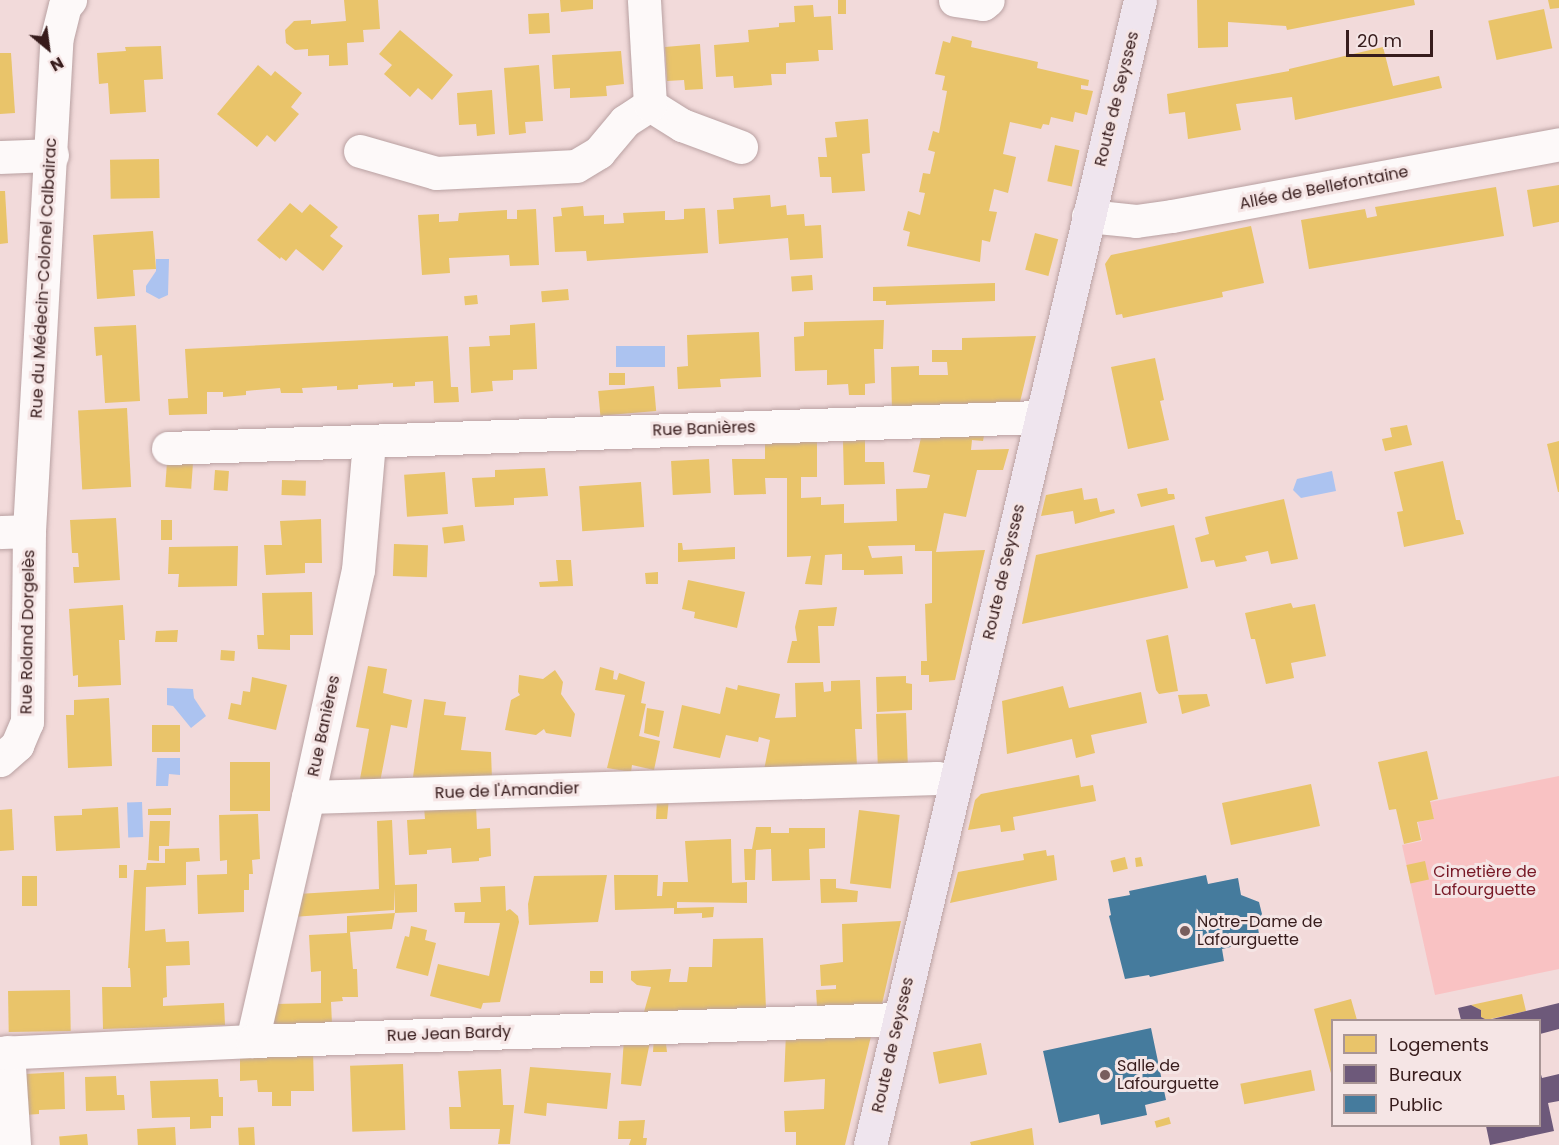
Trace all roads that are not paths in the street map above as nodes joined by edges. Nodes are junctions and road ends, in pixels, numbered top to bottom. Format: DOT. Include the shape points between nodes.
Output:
graph roads {
  1 [pos="70,0"];
  2 [pos="644,0"];
  3 [pos="955,0"];
  4 [pos="988,0"];
  5 [pos="1140,0"];
  6 [pos="650,105"];
  7 [pos="1559,144"];
  8 [pos="741,147"];
  9 [pos="360,151"];
  10 [pos="52,155"];
  11 [pos="0,157"];
  12 [pos="1088,216"];
  13 [pos="1040,417"];
  14 [pos="369,441"];
  15 [pos="168,448"];
  16 [pos="14,532"];
  17 [pos="0,760"];
  18 [pos="955,781"];
  19 [pos="308,797"];
  20 [pos="899,1018"];
  21 [pos="252,1041"];
  22 [pos="4,1052"];
  23 [pos="14,1145"];
  24 [pos="870,1145"];
  1 -- 10 [label="street, Rue du Médecin-Colonel Calbairac" via="56,41"];
  2 -- 6 [label="street"];
  3 -- 4 [label="street" via="983,4"];
  5 -- 12 [label="main road, Route de Seysses"];
  6 -- 8 [label="street" via="682,125"];
  6 -- 9 [label="street" via="625,121 598,152 576,166 436,173"];
  7 -- 12 [label="street, Allée de Bellefontaine" via="1172,216 1136,221"];
  10 -- 11 [label="street"];
  10 -- 16 [label="street, Rue du Médecin-Colonel Calbairac"];
  12 -- 13 [label="main road, Route de Seysses"];
  13 -- 14 [label="street, Rue Banières"];
  13 -- 18 [label="main road, Route de Seysses"];
  14 -- 15 [label="street, Rue Banières"];
  14 -- 19 [label="street, Rue Banières" via="358,570"];
  16 -- 17 [label="street, Rue Roland Dorgelès" via="27,722 17,745"];
  18 -- 19 [label="street, Rue de l'Amandier"];
  18 -- 20 [label="main road, Route de Seysses"];
  19 -- 21 [label="street"];
  20 -- 21 [label="street, Rue Jean Bardy"];
  20 -- 24 [label="main road, Route de Seysses"];
  21 -- 22 [label="street, Rue Jean Bardy"];
  22 -- 23 [label="street"];
}
